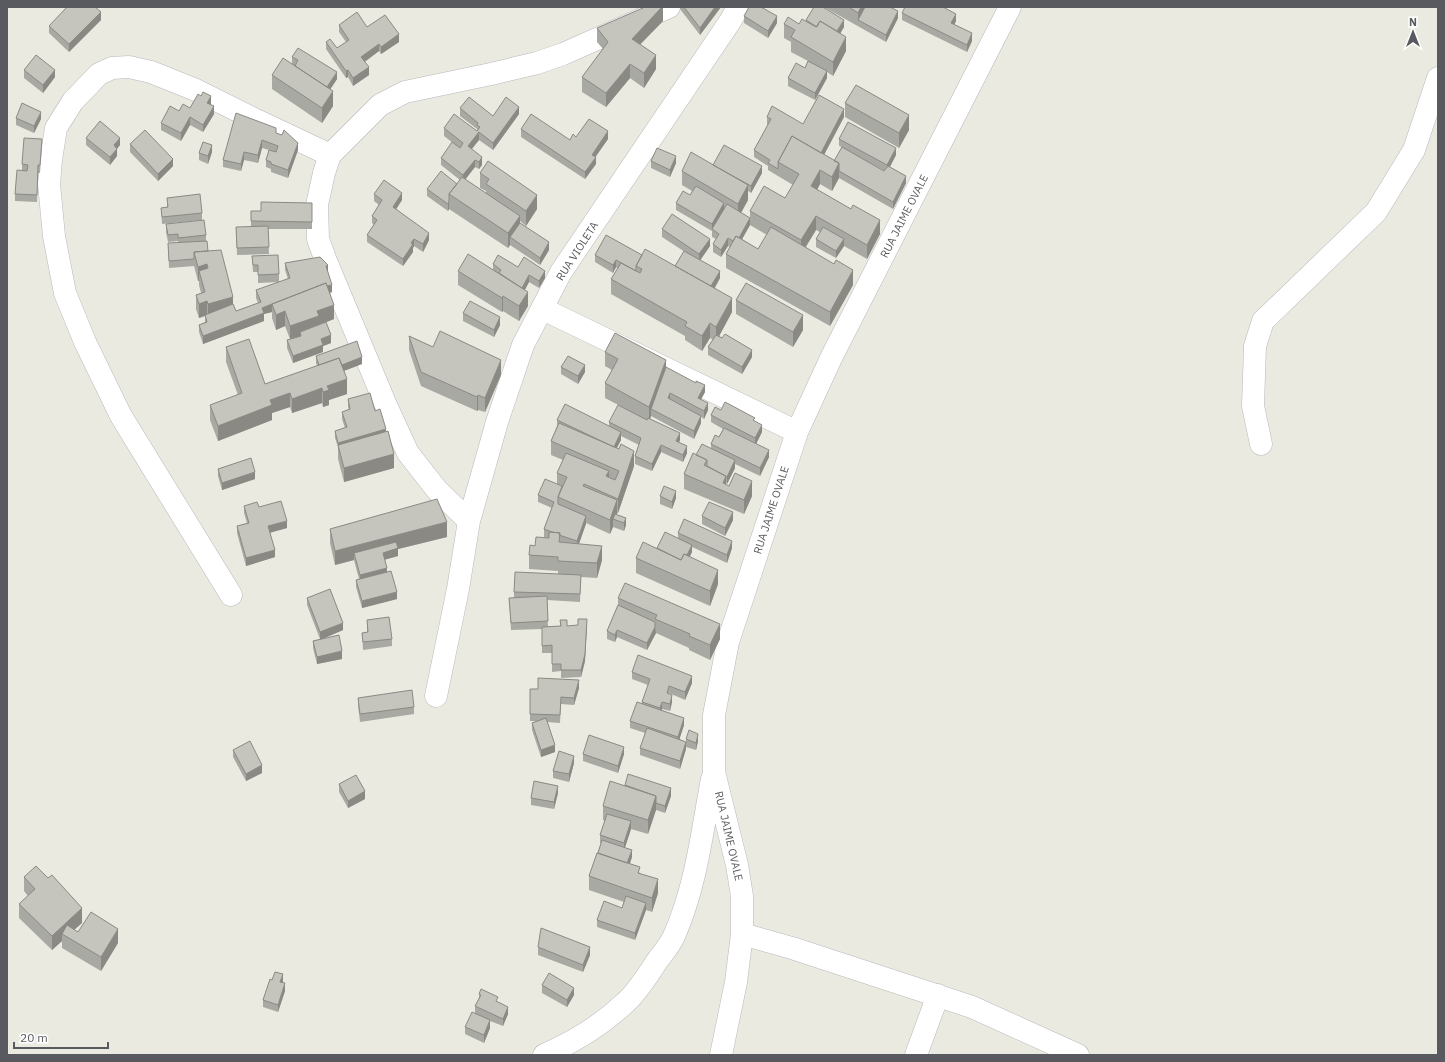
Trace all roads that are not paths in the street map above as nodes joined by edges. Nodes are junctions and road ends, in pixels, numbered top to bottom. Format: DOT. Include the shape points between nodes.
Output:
graph roads {
  1 [pos="669,7"];
  2 [pos="738,7"];
  3 [pos="1010,7"];
  4 [pos="1438,78"];
  5 [pos="330,155"];
  6 [pos="543,309"];
  7 [pos="797,432"];
  8 [pos="1261,444"];
  9 [pos="469,521"];
  10 [pos="231,596"];
  11 [pos="436,696"];
  12 [pos="714,772"];
  13 [pos="742,934"];
  14 [pos="938,995"];
  15 [pos="544,1055"];
  16 [pos="721,1055"];
  17 [pos="916,1055"];
  18 [pos="1078,1055"];
  1 -- 5 [label="street" via="537,63 405,92 380,105"];
  2 -- 6 [label="street, RUA VIOLETA" via="561,272"];
  3 -- 7 [label="street, RUA JAIME OVALE" via="832,356"];
  4 -- 8 [label="street" via="1414,150 1376,212 1263,321 1255,346 1253,406"];
  5 -- 9 [label="street" via="317,205 318,239 326,261 408,453 436,490"];
  5 -- 10 [label="street" via="196,90 151,72 129,67 112,68 99,74 73,101 56,128 49,184 54,236 65,292 85,342 121,416"];
  6 -- 7 [label="street"];
  6 -- 9 [label="street, RUA VIOLETA" via="524,345 497,422"];
  7 -- 12 [label="street, RUA JAIME OVALE" via="728,642 714,715"];
  9 -- 11 [label="street, RUA VIOLETA"];
  12 -- 13 [label="street, RUA JAIME OVALE" via="737,865 742,896"];
  12 -- 15 [label="street" via="690,893 674,938 627,1002 597,1026 562,1048"];
  13 -- 14 [label="street"];
  13 -- 16 [label="street, RUA JAIME OVALE" via="736,982"];
  14 -- 17 [label="street"];
  14 -- 18 [label="street" via="972,1007"];
}
